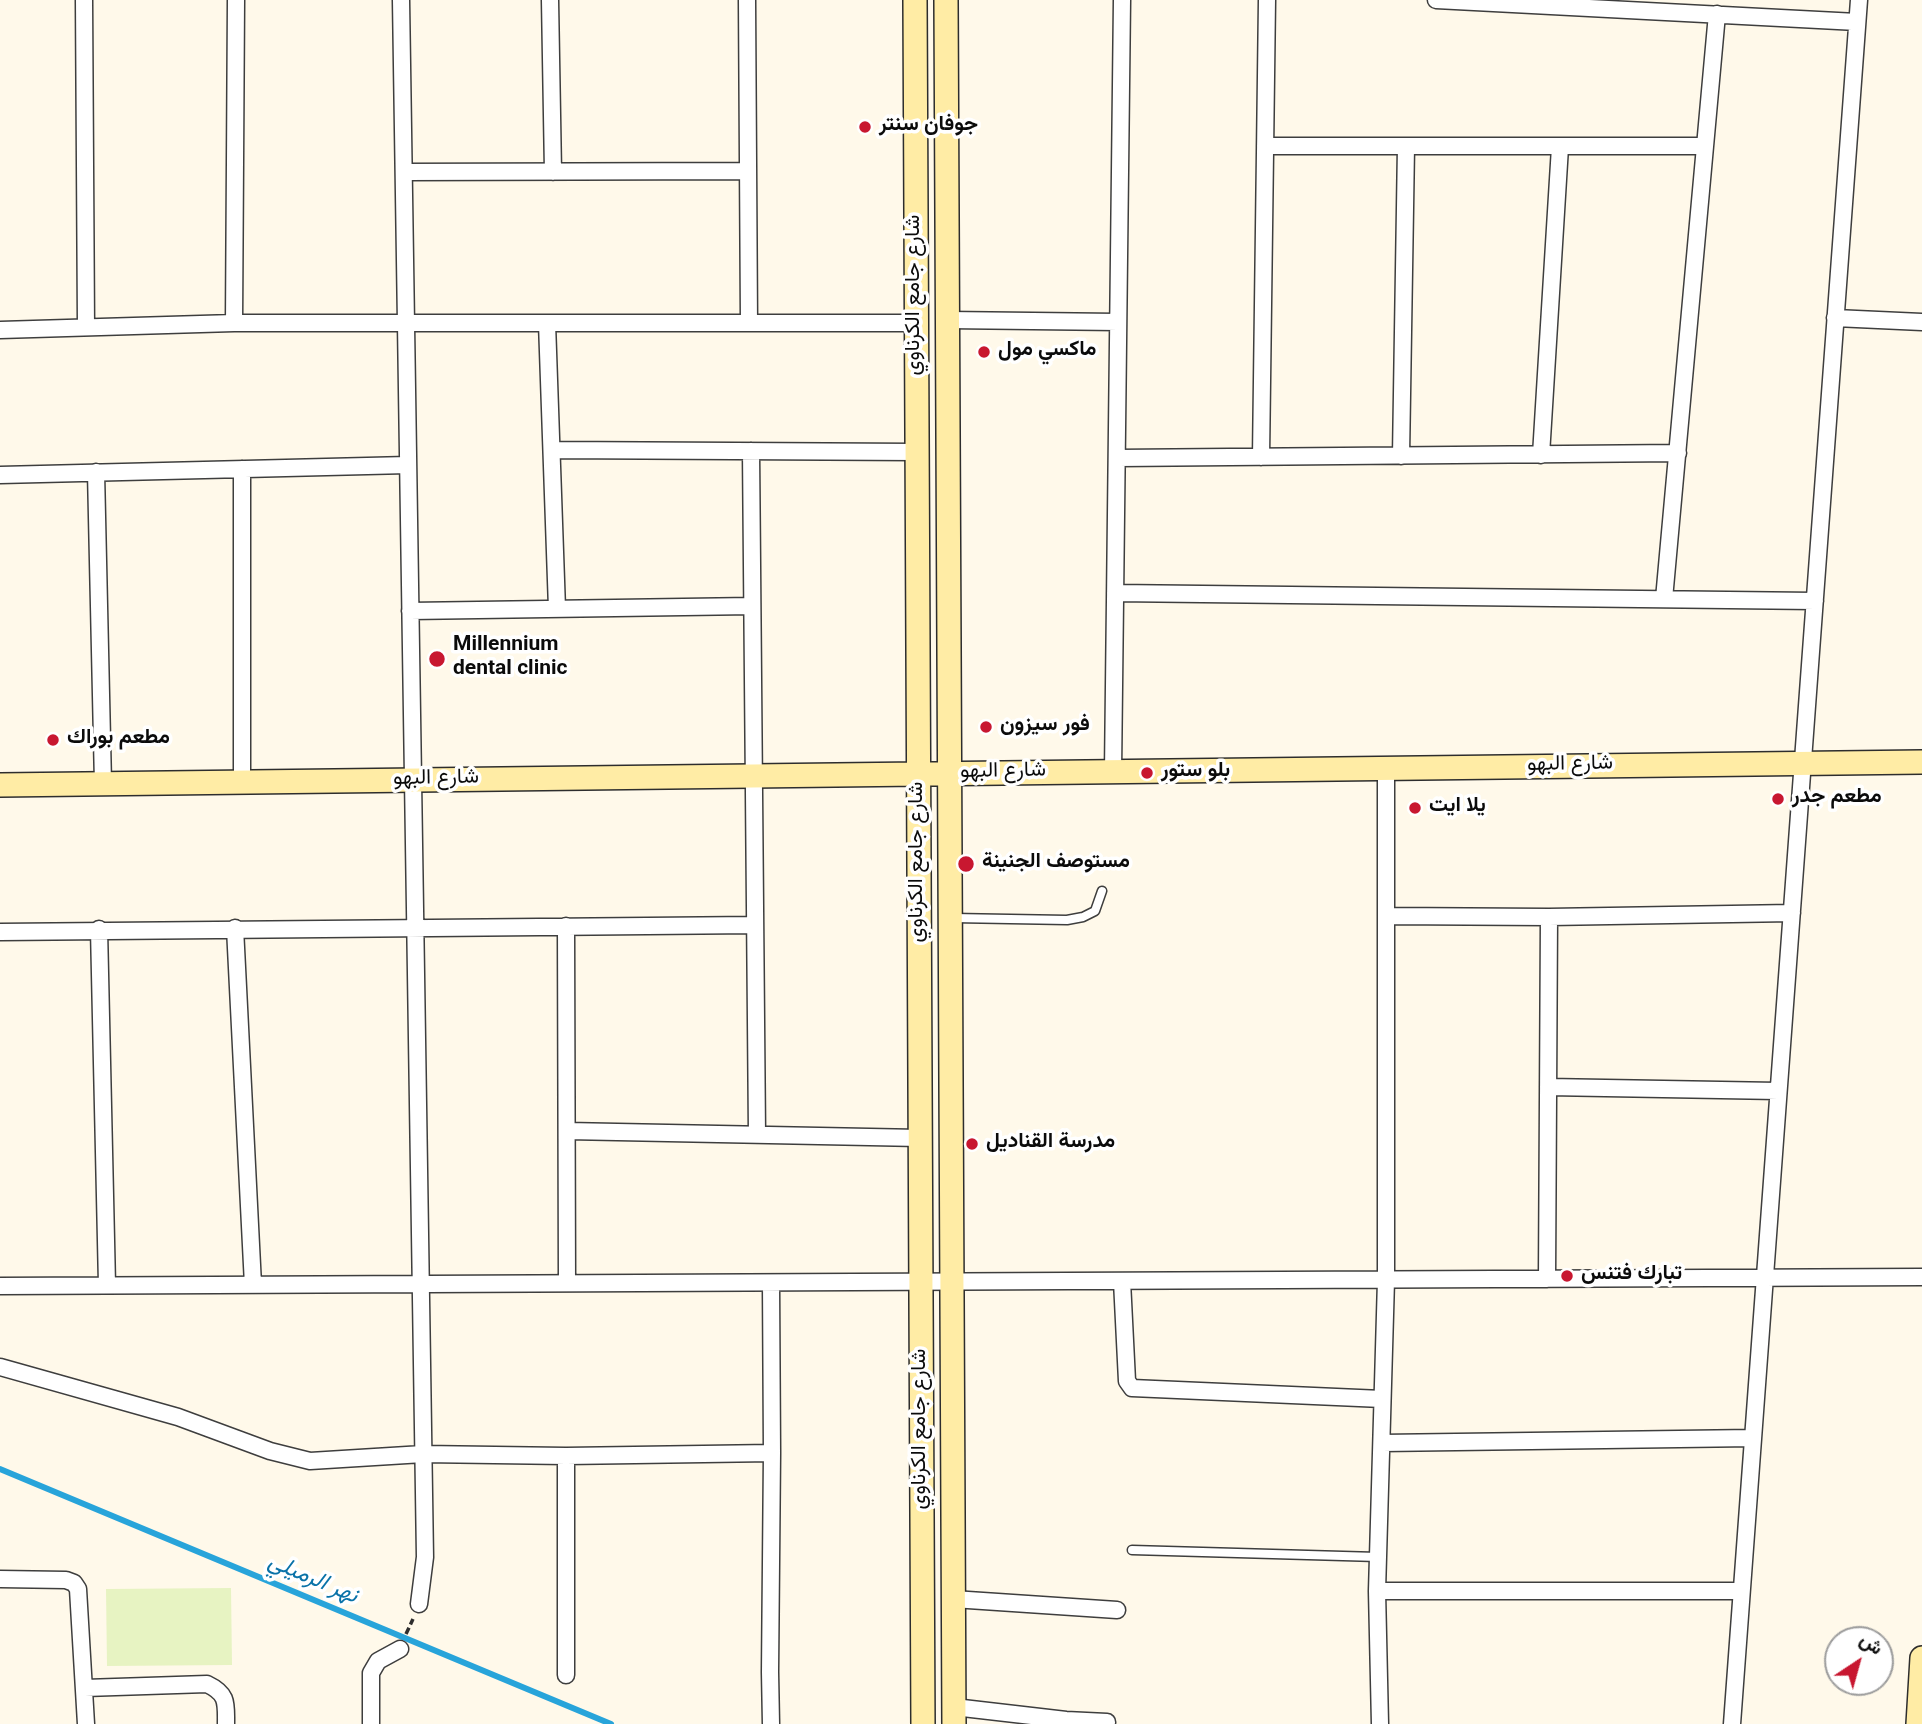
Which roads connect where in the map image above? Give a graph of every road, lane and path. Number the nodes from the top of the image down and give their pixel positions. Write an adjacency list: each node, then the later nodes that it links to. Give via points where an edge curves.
1 (84, 0): 30 (street)
2 (236, 0): 25 (street)
3 (401, 0): 19 (street)
4 (550, 0): 20 (street)
5 (747, 0): 18 (street)
6 (915, 0): 28 (main road, شارع جامع الكرناوي)
7 (946, 0): 22 (main road, شارع جامع الكرناوي)
8 (1122, 0): 29 (street)
9 (1267, 0): 14 (street)
10 (1436, 0): 12 (street)
11 (1859, 0): 13 (street)
12 (1717, 14): 13 (street); 16 (street)
13 (1857, 22): 21 (street)
14 (1265, 146): 15 (street); 38 (street)
15 (1406, 146): 17 (street); 37 (street)
16 (1705, 146): 17 (street); 35 (street)
17 (1560, 147): 36 (street)
18 (748, 171): 20 (street); 27 (street)
19 (405, 172): 20 (street); 23 (street)
20 (553, 172)
21 (1835, 317): 24 (street); 46 (street)
22 (947, 320): 29 (street); 55 (main road, شارع جامع الكرناوي)
23 (405, 322): 25 (street); 26 (street); 40 (street)
24 (1922, 322)
25 (234, 323): 30 (street)
26 (547, 323): 27 (street); 32 (street)
27 (749, 323): 28 (street)
28 (916, 323): 34 (main road, شارع جامع الكرناوي)
29 (1118, 323): 39 (street)
30 (86, 327): 31 (street)
31 (0, 330)
32 (552, 450): 33 (street); 48 (street)
33 (751, 451): 34 (street); 47 (street)
34 (917, 452): 54 (main road, شارع جامع الكرناوي)
35 (1678, 453): 36 (street); 45 (street)
36 (1541, 455): 37 (street)
37 (1401, 456): 38 (street)
38 (1261, 457): 39 (street)
39 (1118, 458): 44 (street)
40 (408, 465): 41 (street); 49 (street)
41 (242, 469): 42 (street); 58 (street)
42 (96, 472): 43 (street); 59 (street)
43 (0, 475)
44 (1115, 593): 45 (street); 53 (street)
45 (1664, 599): 46 (street)
46 (1815, 601): 50 (street)
47 (752, 606): 48 (street); 56 (street)
48 (557, 609): 49 (street)
49 (410, 611): 57 (street)
50 (1802, 762): 51 (main road, شارع البهو); 52 (main road, شارع البهو); 62 (street)
51 (1922, 762)
52 (1386, 768): 53 (main road, شارع البهو); 63 (street)
53 (1113, 772): 55 (main road, شارع البهو)
54 (919, 774): 55 (main road, شارع البهو); 56 (main road, شارع البهو); 76 (main road, شارع جامع الكرناوي)
55 (950, 774): 65 (main road, شارع جامع الكرناوي)
56 (754, 776): 57 (main road, شارع البهو); 66 (street)
57 (412, 780): 58 (main road, شارع البهو); 68 (street)
58 (242, 782): 59 (main road, شارع البهو)
59 (103, 784): 60 (main road, شارع البهو)
60 (0, 785)
61 (1102, 891): 65 (lane, via 1095,911 1067,920)
62 (1792, 913): 64 (street); 73 (street)
63 (1386, 916): 64 (street); 80 (street)
64 (1549, 917): 72 (street)
65 (950, 918): 83 (main road, شارع جامع الكرناوي)
66 (755, 925): 67 (street); 75 (street)
67 (566, 926): 68 (street); 74 (street)
68 (415, 927): 69 (street); 86 (street)
69 (235, 928): 70 (street); 87 (street)
70 (99, 929): 71 (street); 89 (street)
71 (0, 932)
72 (1548, 1087): 73 (street); 79 (street)
73 (1779, 1091): 77 (street)
74 (567, 1130): 75 (street); 84 (street)
75 (757, 1134): 76 (street)
76 (920, 1138): 82 (main road, شارع جامع الكرناوي)
77 (1765, 1278): 78 (street); 79 (street); 92 (street)
78 (1922, 1278)
79 (1547, 1279): 80 (street)
80 (1386, 1280): 81 (street); 91 (street)
81 (1122, 1281): 83 (street); 91 (street, via 1127,1381 1132,1388)
82 (921, 1282): 83 (street); 85 (street); 115 (main road, شارع جامع الكرناوي)
83 (952, 1282): 102 (main road, شارع جامع الكرناوي)
84 (567, 1283): 85 (street); 86 (street)
85 (771, 1283): 94 (street)
86 (421, 1284): 87 (street); 95 (street)
87 (253, 1285): 89 (street)
88 (0, 1286): 89 (street)
89 (107, 1286)
90 (0, 1367): 95 (street, via 178,1417 310,1461)
91 (1382, 1399): 93 (street)
92 (1753, 1437): 93 (street); 101 (street)
93 (1382, 1443): 98 (street)
94 (772, 1453): 96 (street); 114 (street)
95 (423, 1454): 96 (street); 103 (street, via 425,1557)
96 (566, 1456): 107 (street)
97 (1132, 1550): 98 (lane)
98 (1378, 1557): 100 (street)
99 (0, 1579): 108 (street, via 74,1583)
100 (1377, 1591): 101 (street); 116 (street)
101 (1741, 1591): 117 (street)
102 (953, 1599): 104 (street); 109 (main road, شارع جامع الكرناوي)
103 (419, 1604): 105 (path)
104 (1117, 1610)
105 (400, 1649): 113 (street, via 378,1661 371,1674)
106 (1922, 1658): 118 (main road)
107 (566, 1675)
108 (85, 1688): 111 (street); 112 (street, via 208,1684 226,1699)
109 (954, 1716): 110 (street)
110 (1107, 1722)
111 (86, 1724)
112 (226, 1724)
113 (371, 1724)
114 (771, 1724)
115 (923, 1724)
116 (1380, 1724)
117 (1732, 1724)
118 (1918, 1724)

